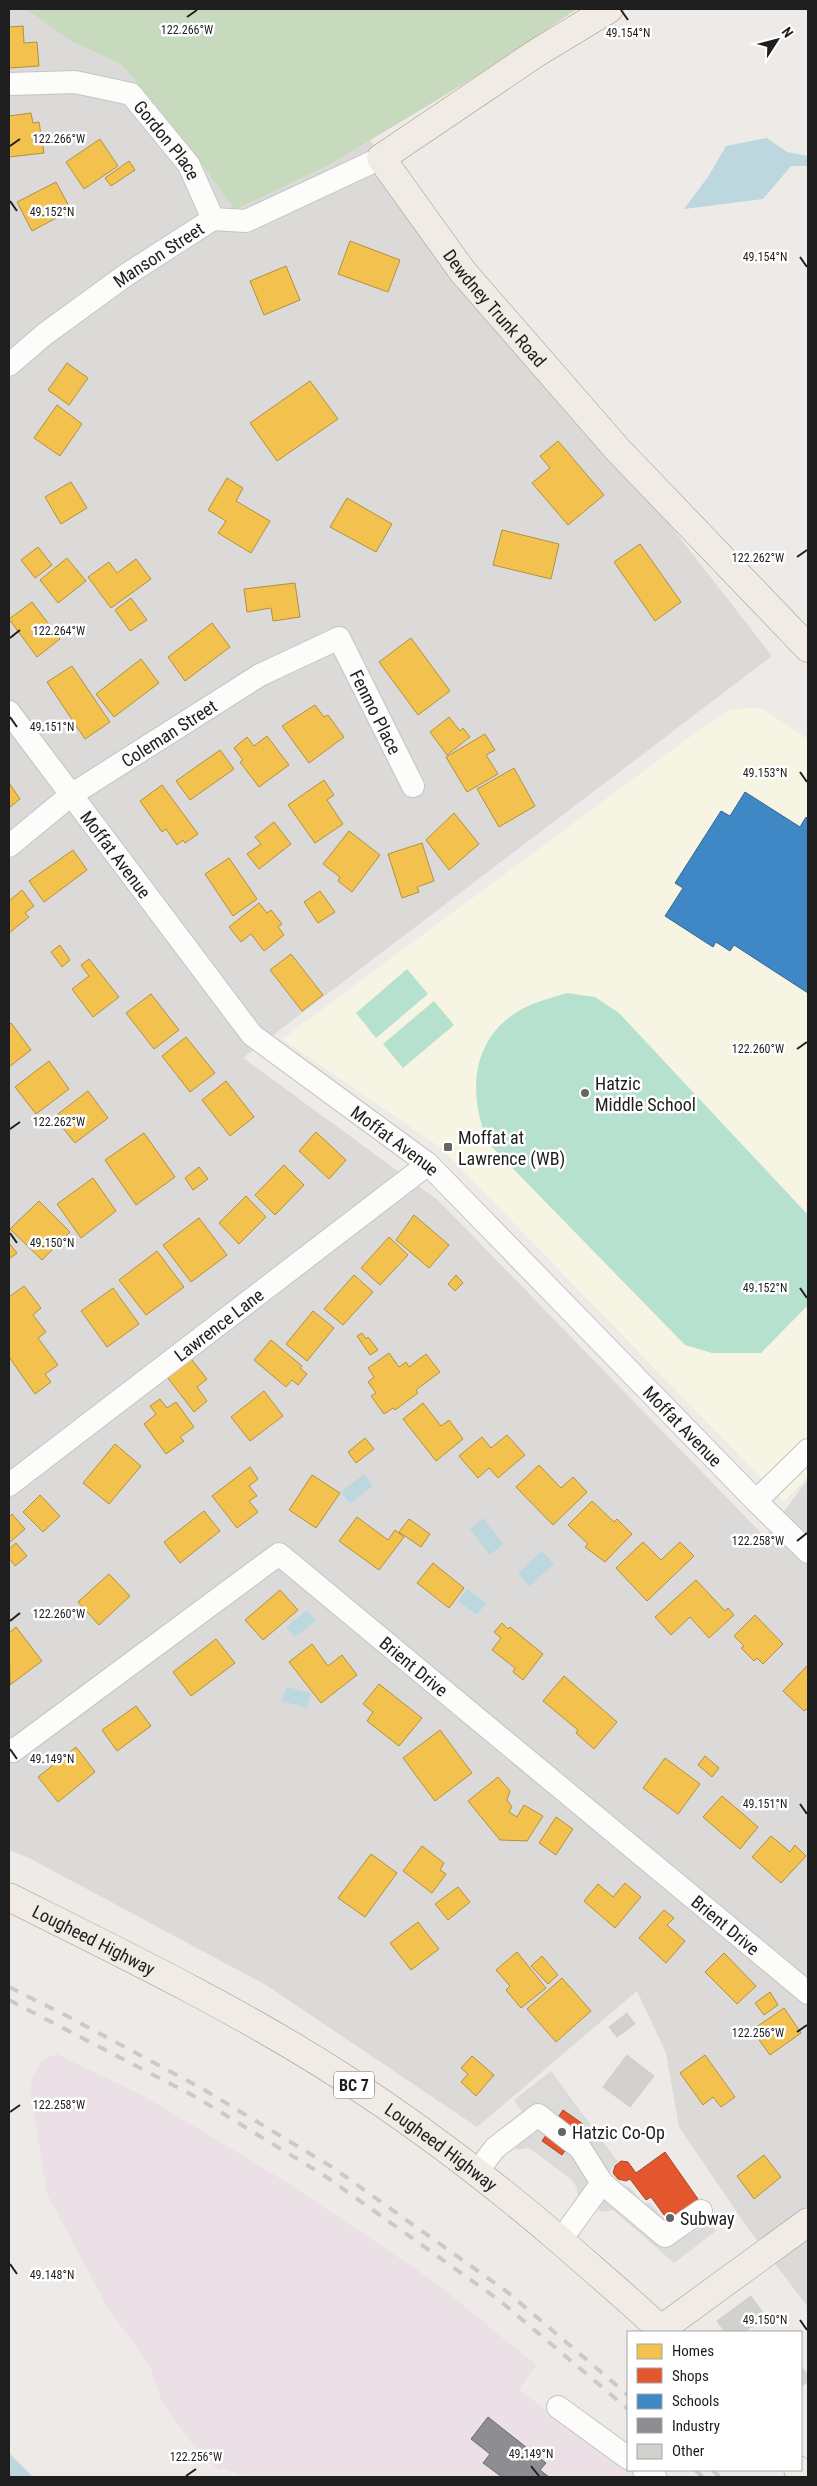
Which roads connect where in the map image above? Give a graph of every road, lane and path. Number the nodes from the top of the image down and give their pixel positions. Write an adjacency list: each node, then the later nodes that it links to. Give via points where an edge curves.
1 (609, 9): 3 (main road, via 538,52)
2 (9, 84): 4 (street, Gordon Place, via 75,82 131,94 189,165)
3 (381, 158): 4 (street, Manson Street, via 246,221); 7 (main road, Dewdney Trunk Road, via 463,272 618,450)
4 (213, 219): 5 (street, Manson Street, via 126,275 45,334)
5 (9, 365)
6 (339, 638): 9 (street, Fenmo Place); 10 (street, Coleman Street, via 260,675)
7 (808, 648)
8 (9, 712): 10 (street, Moffat Avenue)
9 (413, 786)
10 (71, 795): 11 (street, Coleman Street); 12 (street, Moffat Avenue, via 252,1035)
11 (9, 846)
12 (428, 1164): 14 (street, Lawrence Lane); 15 (street, Moffat Avenue)
13 (808, 1450): 15 (street)
14 (9, 1485)
15 (756, 1501): 16 (street, Moffat Avenue)
16 (808, 1552)
17 (9, 1749): 19 (street, Brient Drive, via 13,1751 279,1554)
18 (9, 1897): 20 (main road, Lougheed Highway / BC 7, via 257,2026 348,2080)
19 (808, 1993)
20 (477, 2172): 21 (street, via 496,2148 538,2115 580,2148); 24 (main road, Lougheed Highway / BC 7)
21 (602, 2183): 22 (street, via 665,2236); 24 (street)
22 (701, 2211)
23 (808, 2222): 25 (main road)
24 (560, 2241): 25 (main road, Lougheed Highway / BC 7)
25 (662, 2331)
26 (558, 2407): 27 (street)
27 (627, 2457)

